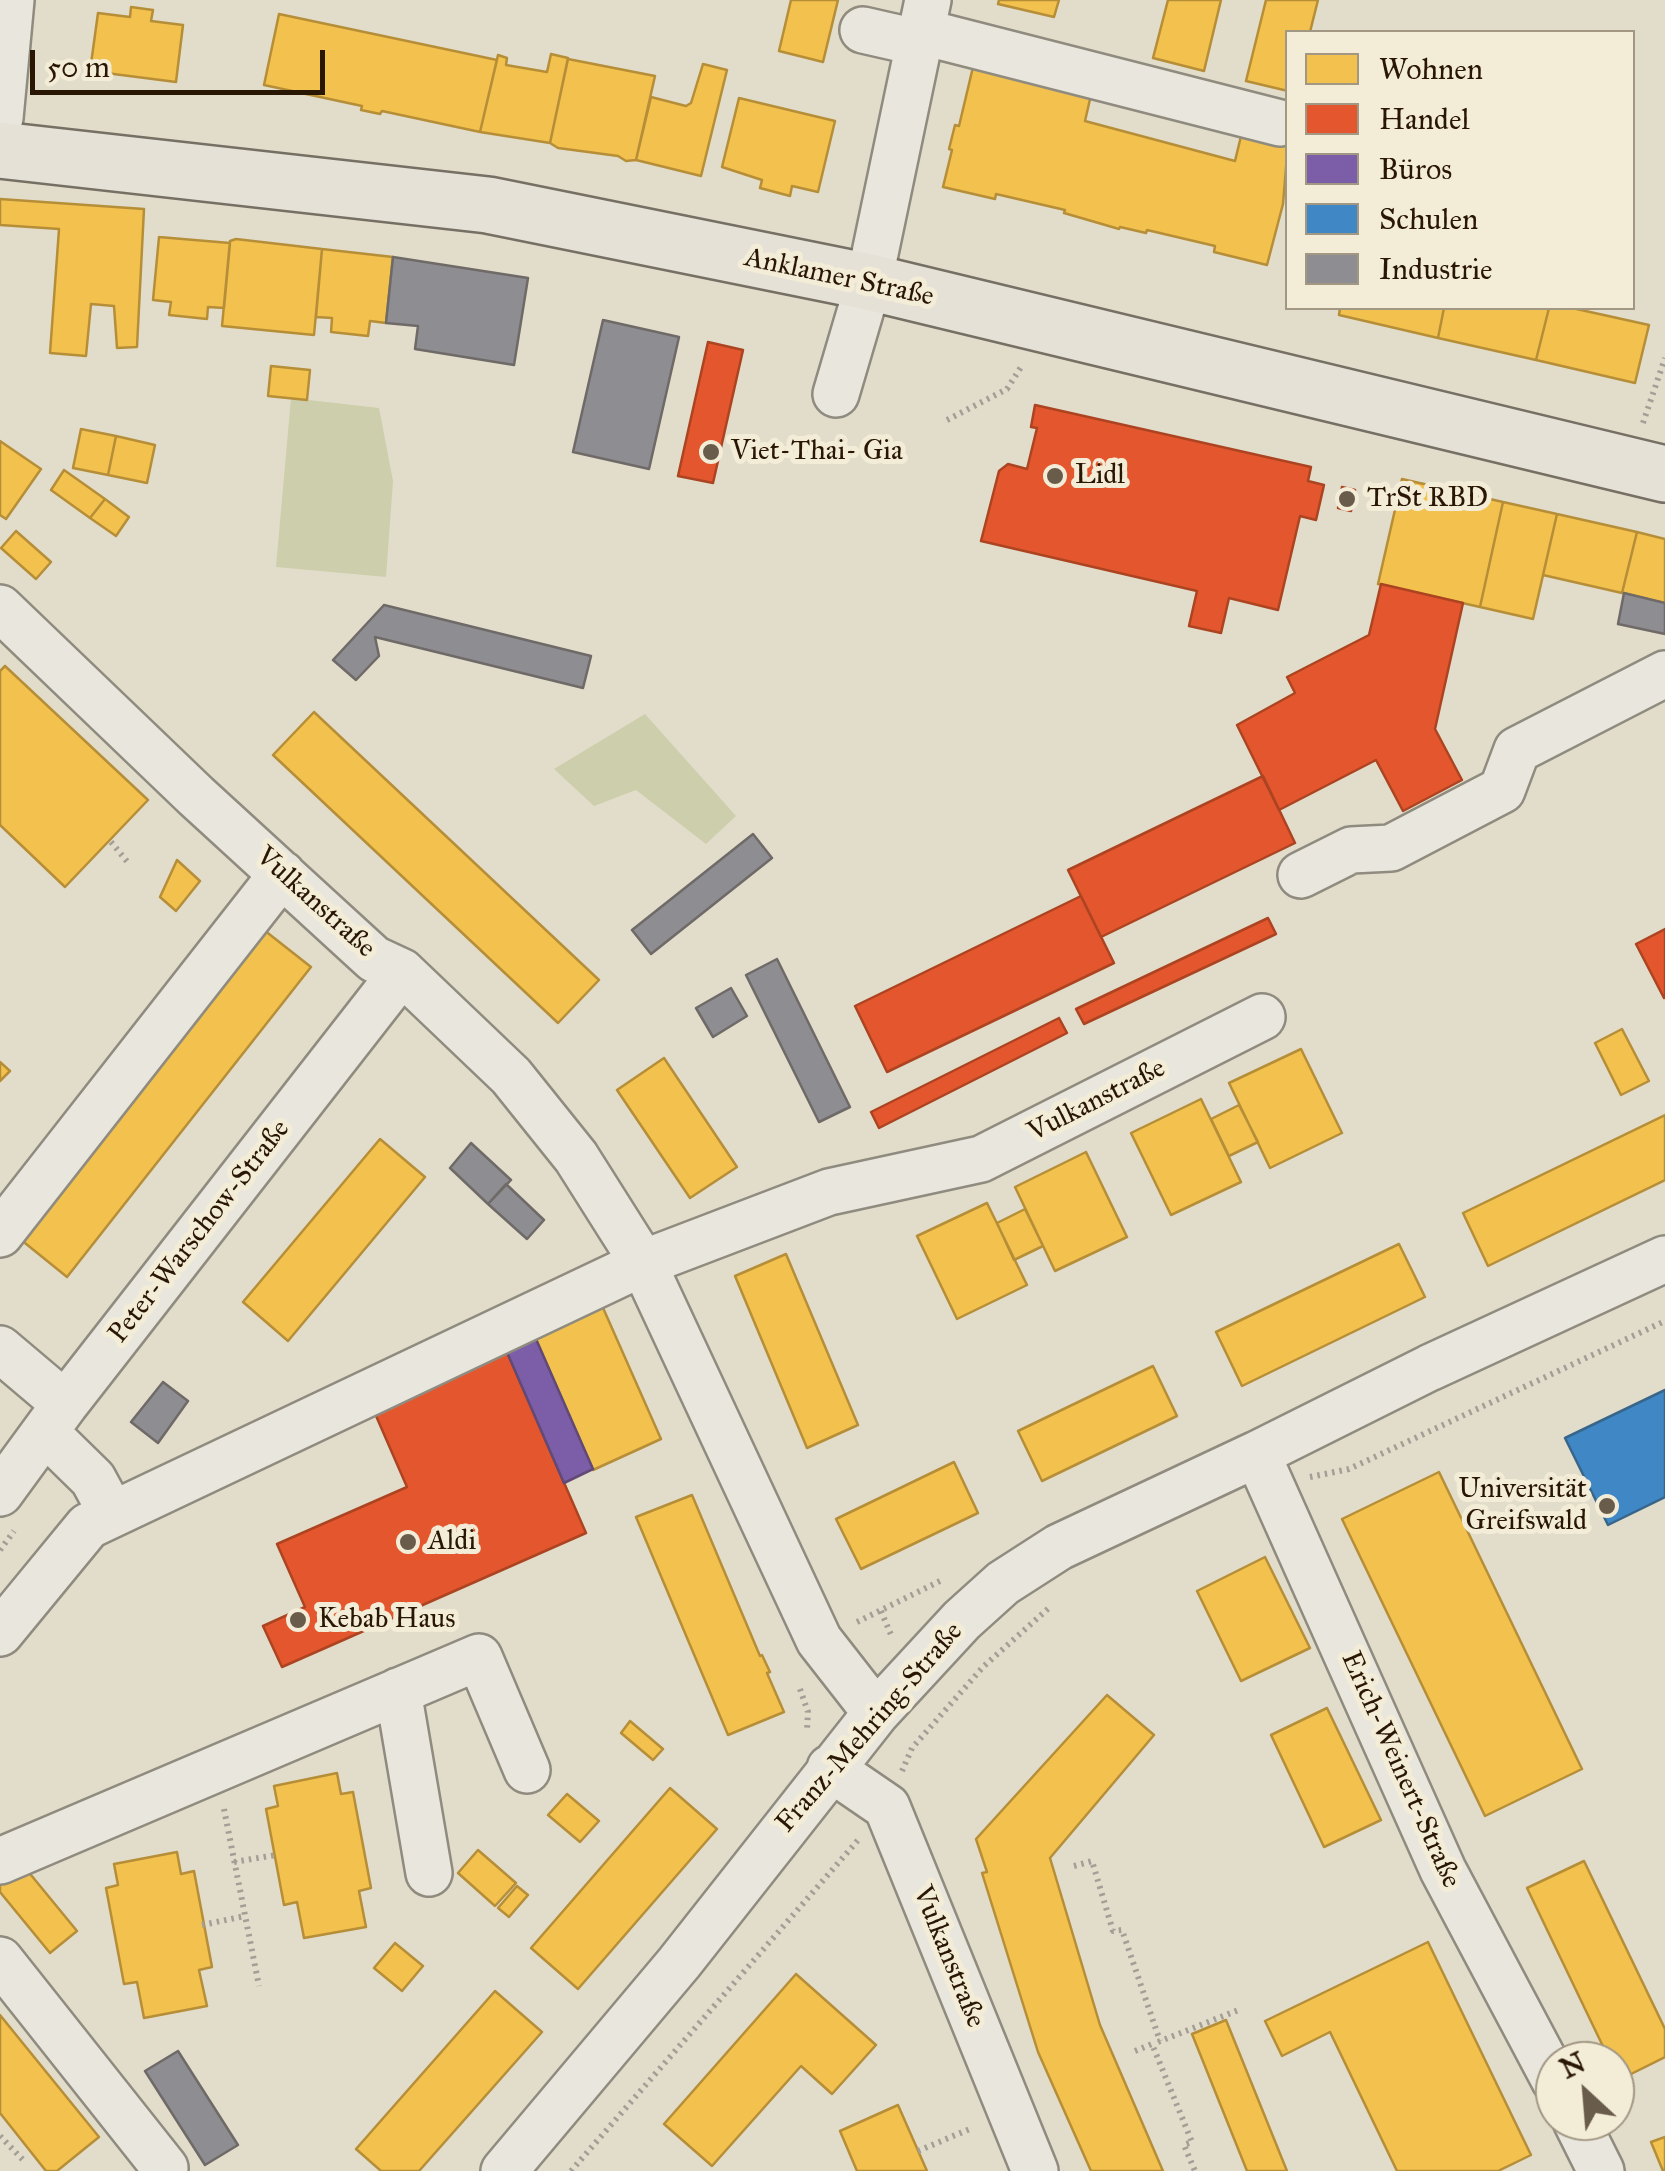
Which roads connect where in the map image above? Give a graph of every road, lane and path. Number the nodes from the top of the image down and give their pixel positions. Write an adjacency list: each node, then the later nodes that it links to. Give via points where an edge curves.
1 (11, 0): 4 (street)
2 (924, 25): 3 (street); 5 (street); 7 (street)
3 (863, 30)
4 (0, 118)
5 (1280, 123)
6 (0, 150): 7 (main road, Anklamer Straße, via 488,205)
7 (869, 282): 10 (street); 12 (main road, Anklamer Straße)
8 (1665, 358): 12 (path)
9 (1023, 364): 11 (path, via 1007,389)
10 (836, 394)
11 (947, 420)
12 (1647, 470)
13 (0, 608): 17 (street, Vulkanstraße)
14 (1665, 674): 18 (street, via 1517,750 1502,790 1391,848 1350,850)
15 (111, 842): 16 (path)
16 (130, 865)
17 (282, 874): 19 (street, Vulkanstraße, via 374,959); 21 (street)
18 (1301, 875)
19 (402, 972): 23 (street, Vulkanstraße, via 511,1076 576,1157); 26 (street, Peter-Warschow-Straße)
20 (1262, 1018): 23 (street, Vulkanstraße, via 981,1159 829,1192)
21 (0, 1234)
22 (1665, 1259): 27 (street, Franz-Mehring-Straße, via 1429,1368)
23 (643, 1263): 29 (street); 36 (street, Vulkanstraße, via 818,1640)
24 (1665, 1321): 27 (path, via 1349,1469)
25 (0, 1349): 26 (street)
26 (55, 1418): 28 (street, Peter-Warschow-Straße); 29 (street)
27 (1265, 1470): 36 (street, Franz-Mehring-Straße, via 1060,1547 1003,1582); 52 (street, Erich-Weinert-Straße, via 1443,1870)
28 (12, 1506): 30 (path)
29 (112, 1514): 33 (street, via 88,1526)
30 (0, 1550)
31 (1057, 1600): 40 (path, via 983,1667 912,1748)
32 (881, 1610): 34 (path)
33 (0, 1633)
34 (892, 1638)
35 (398, 1691): 38 (street); 39 (street, via 479,1657); 45 (street)
36 (876, 1714): 37 (street, Franz-Mehring-Straße)
37 (830, 1768): 40 (street); 60 (street, Franz-Mehring-Straße, via 679,1963)
38 (216, 1769): 42 (street); 43 (path)
39 (527, 1770)
40 (886, 1807): 54 (street, Vulkanstraße); 61 (path)
41 (276, 1855): 43 (path)
42 (0, 1861)
43 (234, 1862): 46 (path)
44 (1074, 1866): 51 (path, via 1092,1861 1114,1932 1122,1930)
45 (430, 1873)
46 (245, 1916): 47 (path); 49 (path)
47 (202, 1925)
48 (0, 1960): 59 (street)
49 (259, 1986)
50 (1240, 2008): 51 (path)
51 (1156, 2043): 53 (path); 63 (path, via 1192,2142 1184,2145)
52 (1535, 2043)
53 (1135, 2051)
54 (1010, 2112): 57 (path); 62 (street, Vulkanstraße)
55 (0, 2136): 58 (path)
56 (1586, 2141): 64 (street)
57 (918, 2151)
58 (26, 2163)
59 (162, 2171)
60 (504, 2171)
61 (571, 2171)
62 (1034, 2171)
63 (1195, 2171)
64 (1602, 2171)

